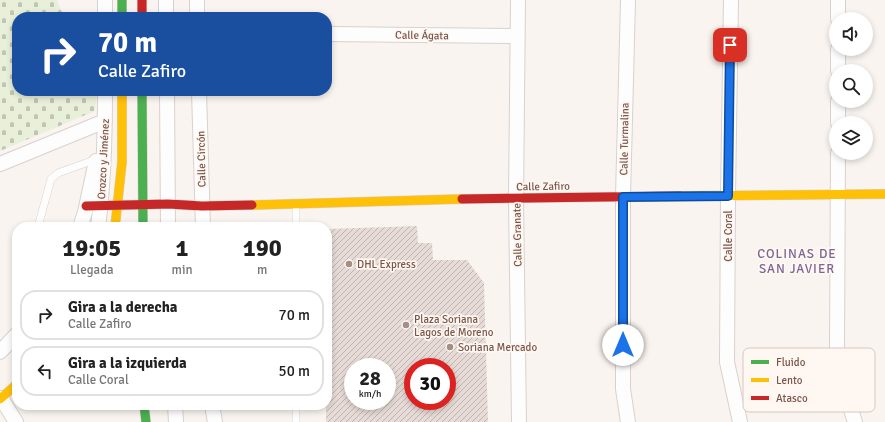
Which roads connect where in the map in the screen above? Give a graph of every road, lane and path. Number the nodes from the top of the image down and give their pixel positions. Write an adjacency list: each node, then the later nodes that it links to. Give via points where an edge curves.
1 (105, 0): 10 (street)
2 (122, 0): 11 (main road)
3 (142, 0): 12 (main road)
4 (166, 0): 13 (street)
5 (197, 0): 14 (street)
6 (518, 0): 17 (street, Calle Granate)
7 (628, 0): 30 (street, Calle Turmalina)
8 (731, 0): 29 (street, Calle Coral)
9 (838, 0): 15 (street)
10 (105, 12)
11 (122, 12)
12 (142, 12)
13 (166, 12)
14 (197, 12)
15 (838, 12)
16 (332, 34): 17 (street, Calle Ágata)
17 (517, 36): 31 (street, Calle Granate)
18 (105, 96): 23 (street, Orozco y Jiménez)
19 (122, 96): 37 (main road, Orozco y Jiménez, via 122,162)
20 (142, 96): 34 (main road)
21 (167, 96): 32 (street)
22 (199, 96): 38 (street, Calle Circón)
23 (105, 122): 24 (street, Orozco y Jiménez); 26 (street)
24 (100, 158): 35 (street); 36 (street, Orozco y Jiménez); 39 (lane, via 58,173 51,179)
25 (838, 160): 28 (street)
26 (0, 164)
27 (885, 194): 28 (main road, Calle Zafiro)
28 (838, 195): 29 (main road, Calle Zafiro); 48 (street)
29 (728, 196): 30 (main road, Calle Zafiro); 64 (street, Calle Coral, via 727,362)
30 (623, 197): 31 (main road, Calle Zafiro); 63 (street, Calle Turmalina, via 623,389)
31 (516, 198): 33 (main road, Calle Zafiro); 62 (street, Calle Granate)
32 (168, 204): 34 (main road, Calle Zafiro); 38 (main road, Calle Zafiro); 44 (street)
33 (296, 204): 38 (main road, Calle Zafiro); 46 (lane)
34 (142, 205): 37 (main road, Calle Zafiro); 43 (main road)
35 (86, 206): 36 (main road, Calle Zafiro); 40 (street)
36 (101, 206): 37 (main road, Calle Zafiro); 41 (street, Orozco y Jiménez)
37 (117, 206): 42 (main road, Orozco y Jiménez)
38 (202, 206): 45 (street, Calle Circón)
39 (39, 222)
40 (81, 222)
41 (99, 222)
42 (115, 222)
43 (143, 222)
44 (168, 222)
45 (203, 222)
46 (296, 222)
47 (12, 339): 49 (street)
48 (837, 348)
49 (0, 352)
50 (12, 389): 51 (main road)
51 (1, 399): 57 (street)
52 (145, 410): 58 (main road)
53 (175, 410): 59 (street)
54 (213, 410): 60 (street)
55 (296, 410): 61 (lane)
56 (852, 412): 65 (street)
57 (16, 422)
58 (146, 422)
59 (176, 422)
60 (214, 422)
61 (296, 422)
62 (519, 422)
63 (628, 422)
64 (740, 422)
65 (855, 422)

